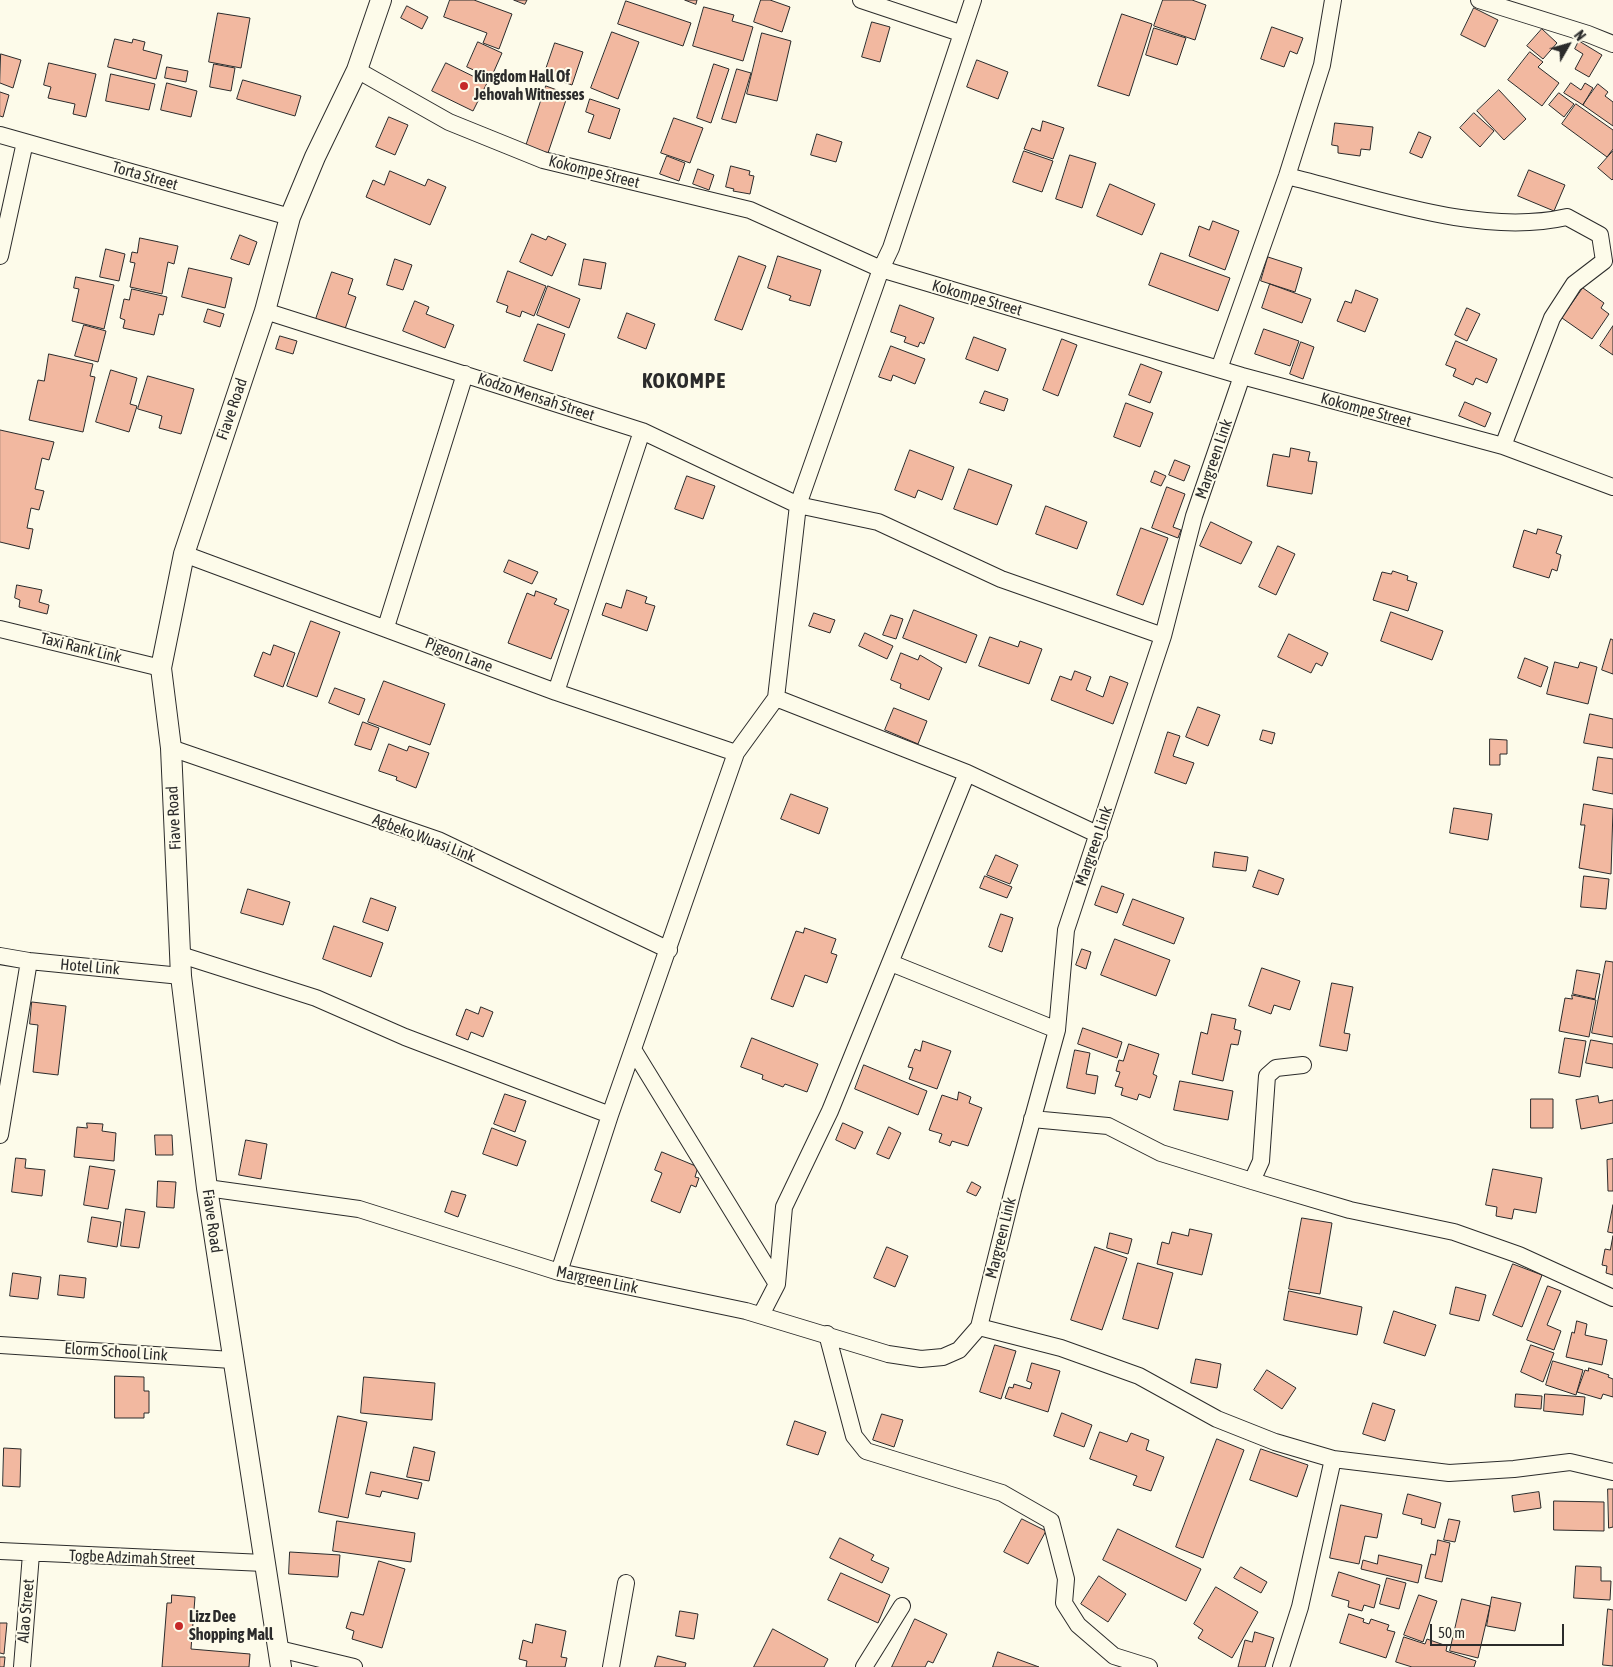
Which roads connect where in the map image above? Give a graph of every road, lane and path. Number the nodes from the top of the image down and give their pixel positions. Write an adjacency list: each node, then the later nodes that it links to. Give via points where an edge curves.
1 (381, 0): 8 (street, Fiave Road)
2 (861, 0): 6 (street)
3 (973, 0): 6 (street)
4 (1333, 0): 11 (street, via 1322,65)
5 (1480, 0): 7 (street)
6 (960, 33): 14 (street, via 891,248)
7 (1613, 44)
8 (357, 70): 12 (street, Fiave Road); 14 (street, Kokompe Street, via 449,122 543,160 750,210)
9 (0, 135): 10 (street, Torta Street)
10 (24, 142): 12 (street, Torta Street); 13 (street)
11 (1287, 176): 16 (street); 20 (street, via 1446,216 1480,221 1545,222 1567,217 1600,235 1604,261 1574,284 1552,318)
12 (290, 218): 15 (street, Fiave Road)
13 (0, 256)
14 (881, 269): 16 (street, Kokompe Street); 22 (street)
15 (265, 311): 17 (street, Kodzo Mensah Street); 23 (street, Fiave Road)
16 (1219, 369): 18 (street, Kokompe Street)
17 (465, 374): 19 (street, Kodzo Mensah Street); 24 (street)
18 (1242, 376): 20 (street, Kokompe Street); 26 (street, Margreen Link, via 1194,516)
19 (642, 431): 22 (street, Kodzo Mensah Street); 28 (street)
20 (1503, 446): 21 (street, Kokompe Street)
21 (1613, 487)
22 (798, 505): 26 (street, Kodzo Mensah Street, via 878,522 1001,579); 29 (street)
23 (184, 554): 24 (street, Pigeon Lane); 27 (street, Fiave Road)
24 (386, 628): 28 (street, Pigeon Lane)
25 (0, 629): 27 (street, Taxi Rank Link)
26 (1163, 636): 33 (street, Margreen Link)
27 (161, 668): 30 (street, Fiave Road)
28 (556, 692): 31 (street, Pigeon Lane)
29 (776, 698): 31 (street); 32 (street)
30 (170, 748): 34 (street, Agbeko Wuasi Link, via 438,840); 35 (street, Fiave Road)
31 (736, 753): 34 (street)
32 (967, 773): 33 (street); 38 (street)
33 (1099, 834): 40 (street, Margreen Link, via 1066,930)
34 (669, 950): 41 (street)
35 (181, 955): 39 (street, Fiave Road); 43 (street, via 316,998 405,1037)
36 (0, 956): 37 (street, Hotel Link)
37 (29, 961): 39 (street, Hotel Link); 45 (street)
38 (891, 964): 40 (street); 49 (street, via 830,1111 784,1207)
39 (181, 976): 47 (street, Fiave Road)
40 (1056, 1030): 44 (street, Margreen Link)
41 (634, 1051): 43 (street); 49 (street)
42 (1303, 1065): 46 (street, via 1276,1068 1267,1076 1261,1162)
43 (610, 1115): 48 (street)
44 (1032, 1120): 46 (street, via 1108,1126 1161,1153); 52 (street, Margreen Link)
45 (0, 1135)
46 (1252, 1181): 50 (street, via 1350,1210 1454,1232 1519,1255)
47 (207, 1188): 48 (street, Margreen Link, via 358,1209); 55 (street, Fiave Road)
48 (558, 1272): 51 (street, Margreen Link)
49 (777, 1284): 51 (street)
50 (1613, 1298)
51 (761, 1315): 53 (street, Margreen Link)
52 (979, 1326): 53 (street, Margreen Link, via 958,1350 943,1357 921,1359 888,1354); 56 (street, via 1061,1348 1130,1373 1217,1419 1275,1442)
53 (827, 1334): 64 (street, via 854,1436 866,1451 1002,1493 1052,1521 1066,1578 1064,1603 1078,1625)
54 (0, 1345): 55 (street, Elorm School Link)
55 (232, 1360): 60 (street, Fiave Road)
56 (1333, 1459): 57 (street, via 1449,1472 1570,1462); 70 (street, via 1300,1607)
57 (1613, 1472)
58 (0, 1551): 59 (street, Togbe Adzimah Street)
59 (31, 1554): 60 (street, Togbe Adzimah Street); 65 (street, Alao Street)
60 (264, 1564): 63 (street, Fiave Road)
61 (626, 1583): 67 (street)
62 (902, 1606): 68 (street)
63 (280, 1658): 66 (street)
64 (1111, 1661): 69 (street)
65 (22, 1667)
66 (354, 1667)
67 (611, 1667)
68 (864, 1667)
69 (1148, 1667)
70 (1281, 1667)

